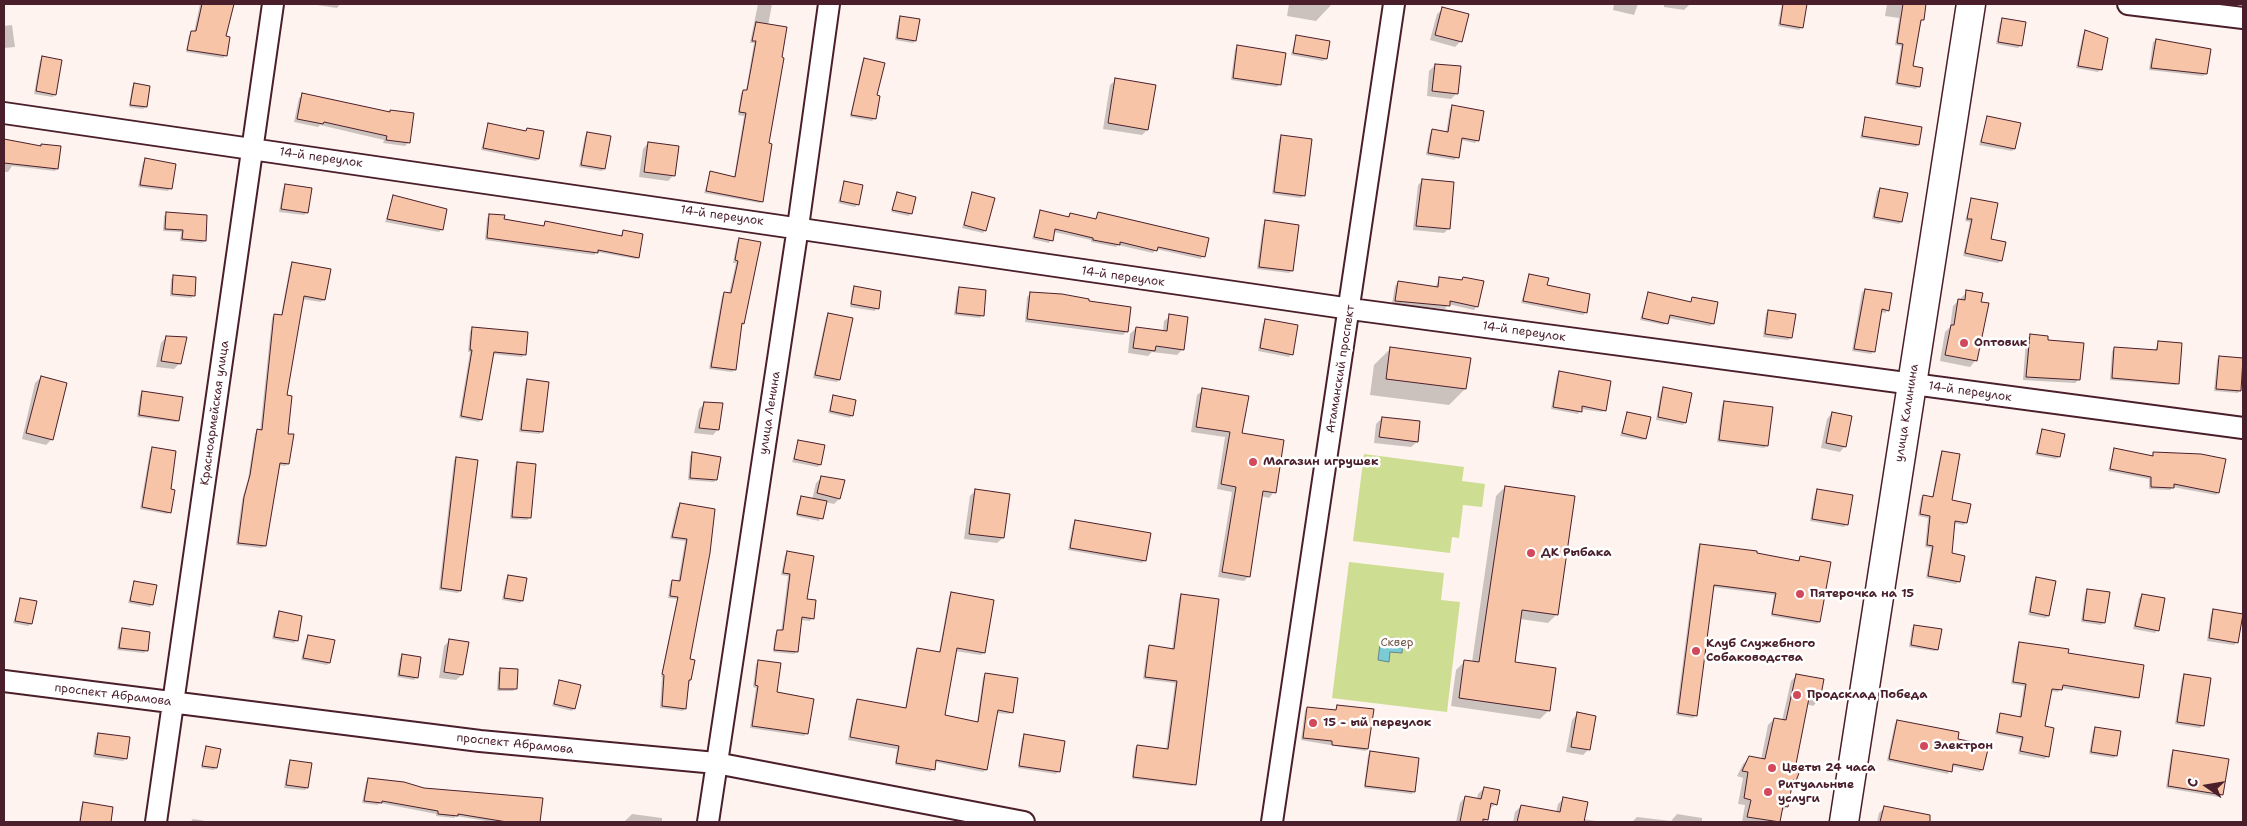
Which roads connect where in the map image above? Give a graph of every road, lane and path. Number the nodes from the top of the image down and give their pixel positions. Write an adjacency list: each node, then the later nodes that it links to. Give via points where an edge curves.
1 (273, 4): 8 (street, Красноармейская улица)
2 (829, 4): 9 (street, улица Ленина)
3 (1394, 4): 10 (street, Атаманский проспект)
4 (1971, 4): 11 (main road, улица Калинина)
5 (2128, 4): 6 (street)
6 (2243, 18)
7 (4, 113): 8 (street, 14-й переулок)
8 (253, 148): 9 (street, 14-й переулок); 14 (street, Красноармейская улица)
9 (798, 227): 10 (street, 14-й переулок); 15 (street, улица Ленина)
10 (1351, 309): 11 (street, 14-й переулок); 19 (street, Атаманский проспект)
11 (1911, 384): 12 (street, 14-й переулок); 20 (main road, улица Калинина)
12 (2243, 428)
13 (4, 681): 14 (street, проспект Абрамова)
14 (173, 703): 15 (street, проспект Абрамова, via 480,741); 16 (street, Красноармейская улица)
15 (716, 763): 17 (street, улица Ленина); 18 (street, проспект Абрамова)
16 (156, 822)
17 (708, 822)
18 (1024, 822)
19 (1272, 822)
20 (1844, 822)

